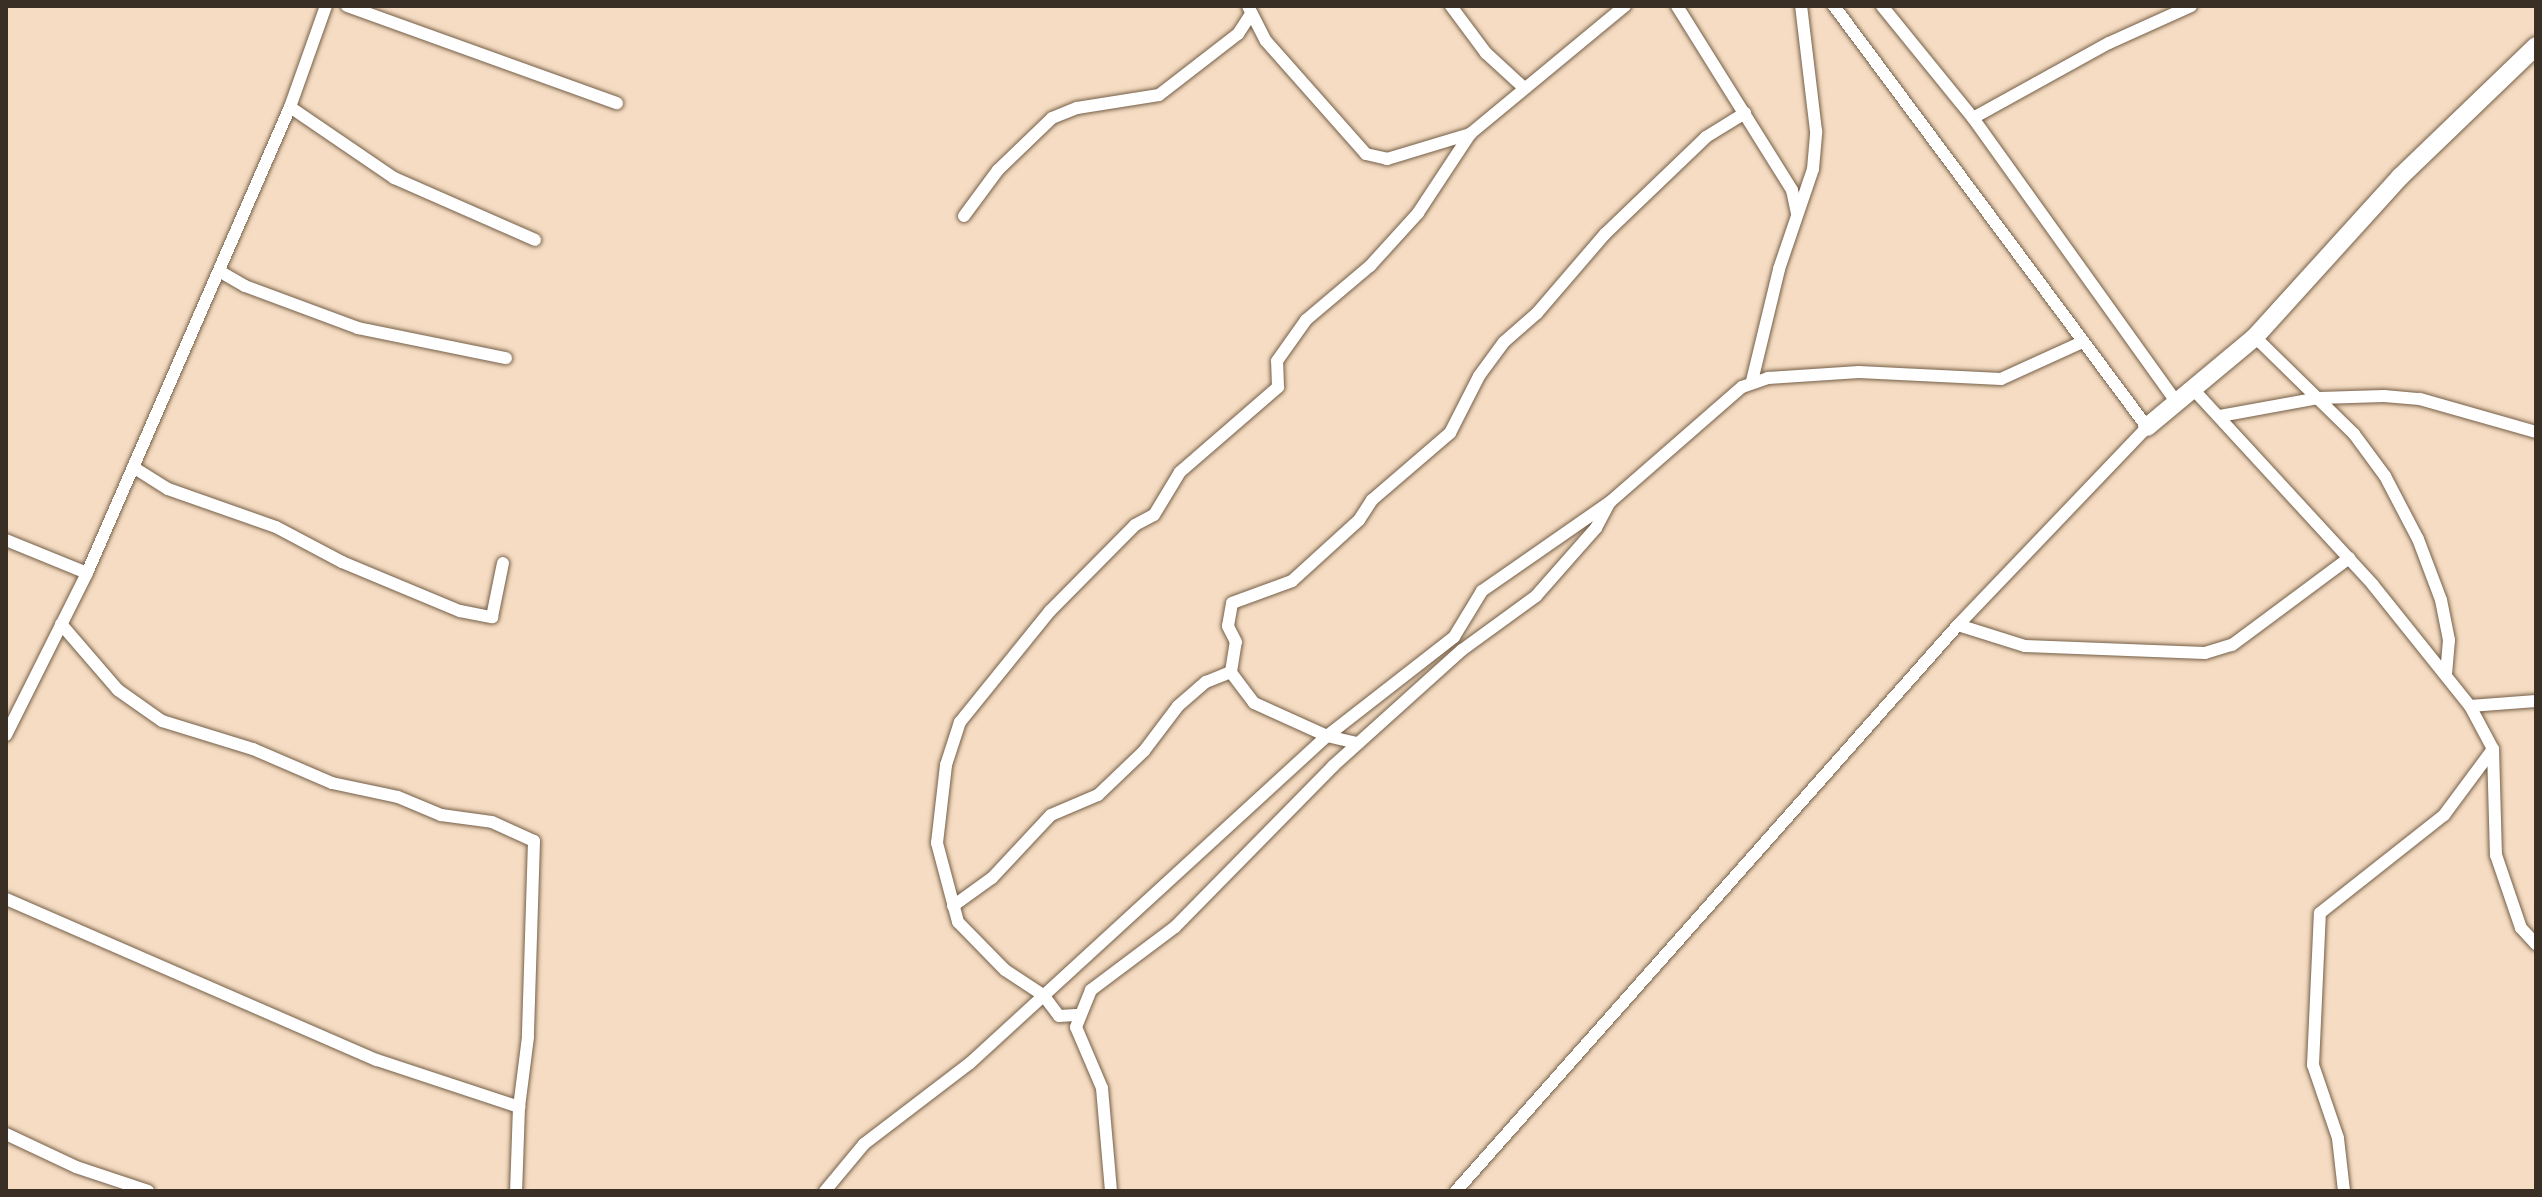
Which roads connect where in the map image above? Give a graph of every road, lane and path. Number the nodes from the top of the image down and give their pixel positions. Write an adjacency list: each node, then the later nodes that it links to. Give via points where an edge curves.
1 (326, 6): 14 (street)
2 (347, 6): 13 (street)
3 (1451, 6): 12 (street, via 1486,53)
4 (1625, 6): 12 (street)
5 (1677, 6): 15 (street)
6 (1801, 6): 19 (street, via 1816,131 1813,169)
7 (1834, 6): 23 (street)
8 (1882, 6): 16 (street)
9 (2191, 6): 16 (street, via 2109,43)
10 (1249, 10): 17 (street, via 1266,41 1366,154 1387,159); 18 (street, via 1238,34 1159,95 1077,108 1052,118 998,170)
11 (2536, 46): 22 (street, via 2400,177)
12 (1524, 88): 17 (street)
13 (617, 103)
14 (290, 107): 20 (street, via 394,178); 21 (street)
15 (1745, 113): 19 (street, via 1792,190); 40 (street, via 1706,137 1605,234 1537,313 1504,342 1479,376 1450,433 1372,500 1359,520 1292,581 1232,603 1228,626 1236,642)
16 (1973, 118): 28 (street)
17 (1470, 134): 49 (street, via 1418,213 1370,266 1306,320 1277,361 1278,387 1180,472 1154,515 1135,525 1050,611 960,722 946,765 937,843)
18 (964, 216)
19 (1796, 219): 25 (street)
20 (535, 240)
21 (219, 271): 24 (street, via 245,286 358,328); 32 (street)
22 (2255, 337): 26 (street); 27 (street)
23 (2080, 343): 25 (street, via 2001,379 1876,371); 30 (street)
24 (506, 358)
25 (1752, 381): 33 (street)
26 (2193, 389): 28 (street); 29 (street)
27 (2319, 398): 29 (street); 31 (street, via 2420,399); 41 (street, via 2385,476 2418,539 2441,600 2449,640)
28 (2177, 403): 30 (street)
29 (2220, 416): 35 (street)
30 (2147, 427): 39 (street)
31 (2536, 432)
32 (133, 467): 36 (street, via 168,489 276,527 342,562 460,611 492,617); 37 (street)
33 (1610, 502): 45 (street, via 1482,591 1454,637); 46 (street, via 1596,528 1536,596 1462,650)
34 (6, 540): 37 (street)
35 (2349, 558): 39 (street, via 2232,645 2205,653 2025,646); 41 (street)
36 (503, 563)
37 (87, 573): 38 (street)
38 (61, 624): 44 (street); 53 (street, via 118,690 162,721 253,749 332,783 398,797 441,815 492,822 534,841 528,1037)
39 (1958, 625): 59 (street)
40 (1231, 672): 45 (street, via 1254,703); 49 (street, via 1206,682 1178,706 1144,751 1098,795 1051,815 992,878)
41 (2446, 672): 43 (street)
42 (2536, 701): 43 (street)
43 (2470, 706): 47 (street)
44 (6, 735)
45 (1327, 736): 46 (street); 51 (street)
46 (1357, 743): 52 (street, via 1175,927 1105,974)
47 (2493, 749): 50 (street, via 2496,855 2521,928); 60 (street, via 2444,815 2320,913 2313,1065 2338,1138)
48 (6, 899): 53 (street, via 377,1060)
49 (953, 906): 51 (street, via 958,922 1005,970)
50 (2536, 944)
51 (1043, 995): 52 (street, via 1059,1016); 57 (street, via 970,1063 864,1144)
52 (1076, 1015): 58 (street, via 1079,1038 1102,1088)
53 (519, 1107): 56 (street)
54 (6, 1134): 55 (street, via 76,1167)
55 (148, 1191)
56 (516, 1191)
57 (825, 1191)
58 (1111, 1191)
59 (1456, 1191)
60 (2344, 1191)

